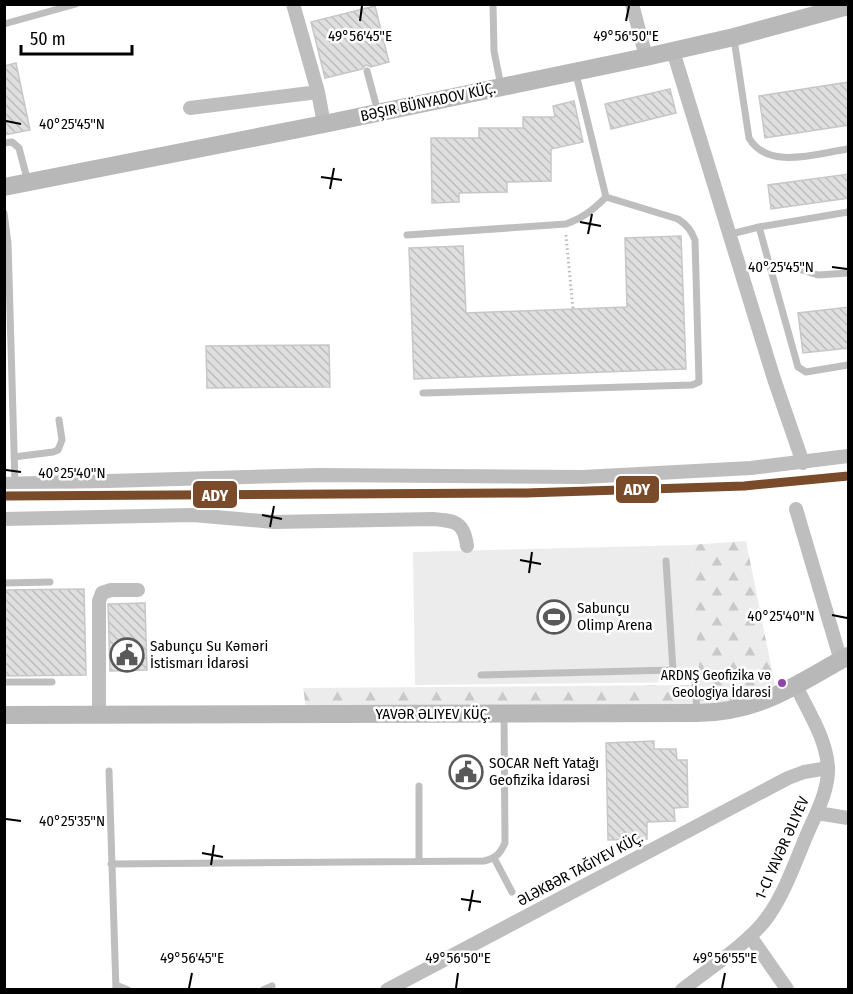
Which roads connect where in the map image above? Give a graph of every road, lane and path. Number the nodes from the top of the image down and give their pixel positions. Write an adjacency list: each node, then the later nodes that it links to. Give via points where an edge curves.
1 (76, 4): 6 (lane)
2 (293, 4): 13 (street)
3 (494, 4): 12 (lane, via 494,51)
4 (632, 4): 9 (street)
5 (849, 6): 7 (street, BƏŞIR BÜNYADOV KÜÇ.)
6 (4, 24)
7 (734, 37): 8 (street, BƏŞIR BÜNYADOV KÜÇ.); 18 (lane, via 748,138 753,146 777,157 792,158)
8 (673, 51): 9 (street, BƏŞIR BÜNYADOV KÜÇ.); 27 (street)
9 (646, 57): 11 (street, BƏŞIR BÜNYADOV KÜÇ.)
10 (367, 71): 15 (lane)
11 (576, 71): 12 (street, BƏŞIR BÜNYADOV KÜÇ.); 21 (lane)
12 (501, 86): 15 (street, BƏŞIR BÜNYADOV KÜÇ.)
13 (318, 92): 14 (street); 16 (street)
14 (190, 108)
15 (378, 112): 16 (street, BƏŞIR BÜNYADOV KÜÇ.)
16 (324, 124): 19 (street, BƏŞIR BÜNYADOV KÜÇ.)
17 (4, 143): 19 (lane, via 12,142 19,148)
18 (849, 149)
19 (28, 182): 20 (street, BƏŞIR BÜNYADOV KÜÇ.)
20 (4, 187)
21 (606, 197): 25 (lane, via 591,212); 33 (lane, via 678,219 691,230 699,382)
22 (849, 212): 26 (lane)
23 (4, 213): 24 (lane)
24 (5, 223): 36 (lane)
25 (566, 224): 28 (lane); 31 (path)
26 (759, 227): 27 (lane); 29 (lane)
27 (731, 234): 37 (street)
28 (407, 235)
29 (770, 267): 30 (lane, via 789,266 818,275); 32 (lane, via 798,367 806,372)
30 (849, 273)
31 (573, 309)
32 (848, 365)
33 (423, 393)
34 (59, 420): 36 (lane, via 62,440 58,450)
35 (849, 456): 37 (street)
36 (14, 457): 38 (lane)
37 (803, 463): 38 (street, via 583,477 319,475)
38 (10, 484)
39 (796, 508): 46 (street)
40 (4, 519): 41 (street, via 193,515 274,522 434,519 460,525)
41 (467, 546)
42 (666, 561): 47 (lane)
43 (50, 582): 44 (lane)
44 (4, 583)
45 (138, 590): 55 (street, via 111,590 102,593 99,601)
46 (845, 658): 51 (street, YAVƏR ƏLIYEV KÜÇ.)
47 (673, 670): 48 (lane); 52 (lane, via 693,677)
48 (481, 675)
49 (4, 682): 50 (lane)
50 (51, 682)
51 (796, 686): 52 (street, YAVƏR ƏLIYEV KÜÇ., via 733,711); 56 (street, 1-CI YAVƏR ƏLIYEV, via 820,737)
52 (697, 713): 53 (street, YAVƏR ƏLIYEV KÜÇ.)
53 (504, 714): 55 (street, YAVƏR ƏLIYEV KÜÇ.); 61 (lane, via 505,843)
54 (4, 715): 55 (street, YAVƏR ƏLIYEV KÜÇ.)
55 (99, 715)
56 (828, 768): 59 (street, 1-CI YAVƏR ƏLIYEV); 71 (street, via 788,778)
57 (109, 771): 63 (lane)
58 (419, 786): 62 (lane)
59 (817, 813): 60 (street); 65 (street, 1-CI YAVƏR ƏLIYEV, via 781,895)
60 (849, 818)
61 (494, 858): 62 (lane); 64 (lane)
62 (419, 861): 63 (lane)
63 (111, 864): 67 (lane)
64 (512, 892)
65 (750, 936): 68 (street); 72 (street, 1-CI YAVƏR ƏLIYEV)
66 (272, 986): 70 (lane)
67 (116, 987): 69 (lane)
68 (787, 989)
69 (128, 990)
70 (263, 990)
71 (387, 990)
72 (681, 990)

